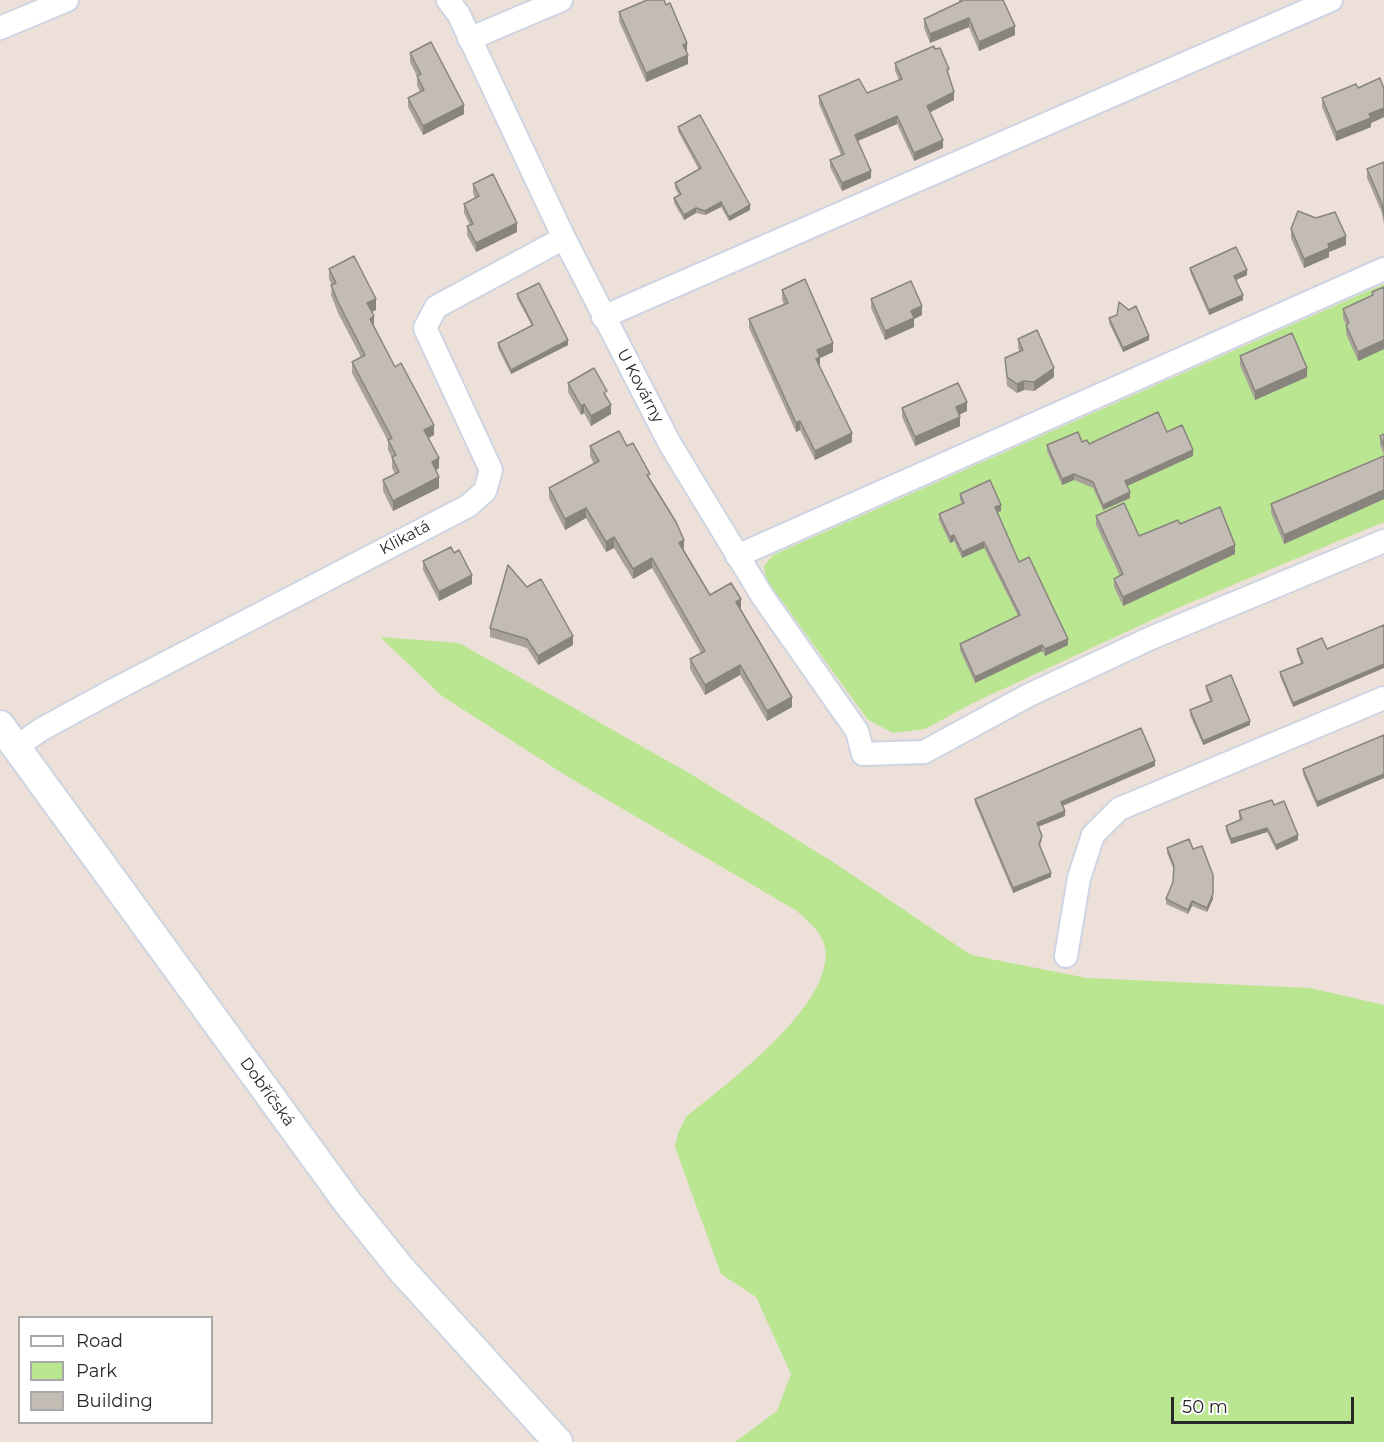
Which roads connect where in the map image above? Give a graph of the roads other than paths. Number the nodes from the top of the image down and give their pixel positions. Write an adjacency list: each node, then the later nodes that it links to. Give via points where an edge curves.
1 (67, 0): 5 (street)
2 (448, 0): 6 (street, U Kovárny)
3 (561, 0): 6 (street)
4 (1331, 0): 9 (street)
5 (0, 28)
6 (469, 39): 7 (street, U Kovárny)
7 (564, 238): 9 (street, U Kovárny); 13 (street, Klikatá, via 436,307 425,328 491,470 485,491 468,506 42,729)
8 (1384, 269): 11 (street)
9 (603, 316): 11 (street, U Kovárny, via 670,444)
10 (1384, 541): 11 (street, U Kovárny, via 1150,638 1029,695 924,753 863,754 857,730)
11 (737, 556)
12 (1384, 698): 14 (street, via 1119,809 1093,835 1079,878)
13 (8, 736): 15 (street, Dobříčská, via 348,1203)
14 (1066, 956)
15 (558, 1442)

